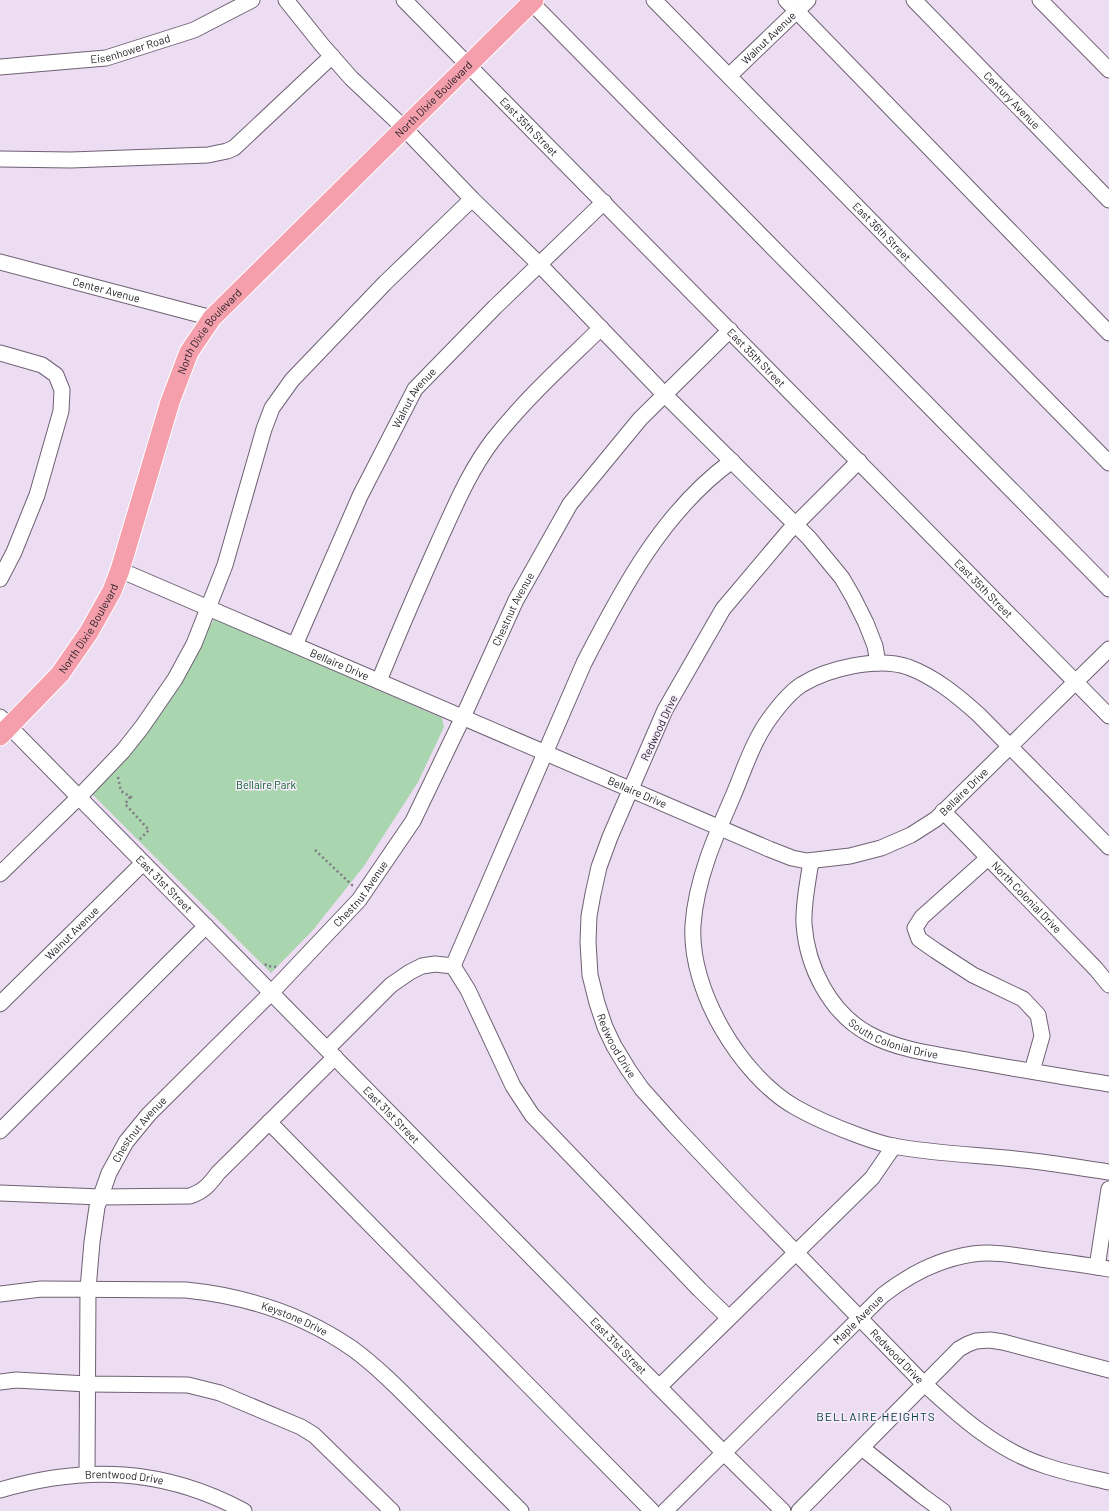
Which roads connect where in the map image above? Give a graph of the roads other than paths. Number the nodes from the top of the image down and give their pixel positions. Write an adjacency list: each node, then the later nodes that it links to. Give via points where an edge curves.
1 (252, 0): 12 (street, Eisenhower Road, via 194,30 106,58)
2 (286, 0): 10 (street)
3 (404, 0): 11 (street, East 35th Street)
4 (808, 0): 9 (street, Walnut Avenue)
5 (914, 0): 18 (street, Century Avenue)
6 (1040, 0): 13 (street)
7 (531, 1): 11 (main road, North Dixie Boulevard); 34 (street)
8 (663, 3): 14 (street, East 36th Street)
9 (791, 5): 14 (street, Walnut Avenue); 25 (street)
10 (332, 56): 15 (street, via 351,78); 16 (street, via 234,148 227,151 208,155 71,160)
11 (467, 64): 15 (main road, North Dixie Boulevard); 19 (street, East 35th Street)
12 (0, 67)
13 (1109, 70)
14 (729, 76): 30 (street, East 36th Street)
15 (404, 128): 17 (street); 22 (main road, North Dixie Boulevard)
16 (0, 159)
17 (472, 199): 21 (street); 35 (street, via 318,352 292,380 272,408 226,565)
18 (1109, 200)
19 (604, 202): 21 (street, Walnut Avenue); 24 (street, East 35th Street)
20 (0, 262): 22 (street, Center Avenue)
21 (539, 264): 23 (street); 36 (street, Walnut Avenue, via 415,389 360,496)
22 (212, 318): 32 (main road, North Dixie Boulevard, via 189,352 170,402)
23 (601, 328): 27 (street); 39 (street, via 535,392 493,440 476,465)
24 (730, 330): 27 (street, Chestnut Avenue); 29 (street, East 35th Street)
25 (1109, 333)
26 (0, 352): 33 (street, via 42,365 56,375 62,390 61,411 37,495)
27 (665, 395): 28 (street); 42 (street, Chestnut Avenue, via 640,419 570,504 516,600)
28 (732, 461): 31 (street); 45 (street, via 714,474 676,512 630,578 608,614 584,662)
29 (859, 461): 31 (street, Redwood Drive); 40 (street, East 35th Street)
30 (1109, 464)
31 (795, 524): 38 (street, via 842,578 866,622); 46 (street, Redwood Drive, via 724,609 665,710)
32 (120, 570): 35 (street, Bellaire Drive); 43 (main road, North Dixie Boulevard, via 112,591 89,632 60,674)
33 (0, 579)
34 (1109, 588)
35 (208, 608): 36 (street, Bellaire Drive); 47 (street, via 194,644 160,702 123,751)
36 (295, 645): 39 (street, Bellaire Drive)
37 (1109, 649): 40 (street, Bellaire Drive)
38 (878, 663): 44 (street, via 907,667 934,680 960,698); 49 (street, via 814,678 785,699 769,719 756,742)
39 (379, 681): 42 (street, Bellaire Drive)
40 (1076, 682): 41 (street, East 35th Street); 44 (street, Bellaire Drive)
41 (1109, 716)
42 (463, 717): 45 (street, Bellaire Drive); 58 (street, Chestnut Avenue, via 413,821 359,900)
43 (3, 727): 47 (street, East 31st Street)
44 (1010, 746): 48 (street, Bellaire Drive); 50 (street)
45 (545, 752): 46 (street, Bellaire Drive); 56 (street)
46 (631, 789): 49 (street, Bellaire Drive); 70 (street, Redwood Drive, via 599,867 589,916 590,975 605,1027 614,1046 642,1089)
47 (79, 797): 53 (street, East 31st Street); 54 (street)
48 (943, 811): 51 (street, North Colonial Drive); 52 (street, Bellaire Drive, via 936,819 911,835 881,848 850,856)
49 (719, 827): 52 (street, Bellaire Drive, via 792,858); 65 (street, via 702,878 695,905 693,927 696,964 713,1012 732,1046 749,1068 777,1095 829,1125)
50 (1109, 847)
51 (988, 858): 57 (street, North Colonial Drive); 61 (street, via 922,917 915,928 919,939 930,947 973,975 1023,999 1038,1015 1042,1036)
52 (811, 861): 61 (street, South Colonial Drive, via 805,898 806,940 822,985 841,1012 869,1034 899,1046)
53 (143, 863): 55 (street, East 31st Street); 59 (street, Walnut Avenue)
54 (0, 874)
55 (206, 926): 58 (street, East 31st Street); 64 (street)
56 (452, 966): 60 (street, via 422,966 390,986); 75 (street, via 468,990 513,1086 532,1115)
57 (1109, 985)
58 (271, 993): 60 (street, East 31st Street); 69 (street, Chestnut Avenue, via 149,1114 126,1142 109,1173)
59 (0, 1004)
60 (331, 1053): 63 (street); 80 (street, East 31st Street)
61 (1032, 1072): 62 (street, South Colonial Drive)
62 (1109, 1084)
63 (269, 1122): 69 (street, via 199,1193 190,1196); 89 (street)
64 (0, 1131)
65 (894, 1146): 66 (street); 70 (street, via 872,1178)
66 (1109, 1172)
67 (1109, 1189): 71 (street)
68 (0, 1193): 69 (street)
69 (101, 1197): 72 (street, Chestnut Avenue, via 92,1242)
70 (796, 1252): 74 (street, Redwood Drive); 75 (street)
71 (1103, 1268): 74 (street, Maple Avenue, via 1010,1255 974,1254 935,1264 905,1278)
72 (88, 1289): 73 (street, Keystone Drive, via 41,1289); 78 (street, Chestnut Avenue); 88 (street, Keystone Drive, via 186,1290 225,1295 264,1305 322,1330 381,1372)
73 (0, 1294)
74 (860, 1317): 79 (street, Redwood Drive); 82 (street, Maple Avenue)
75 (729, 1318): 80 (street)
76 (1109, 1370): 79 (street, via 1003,1342 984,1340 964,1346)
77 (0, 1382): 78 (street, via 16,1380)
78 (87, 1384): 83 (street, Chestnut Avenue); 87 (street, via 188,1385 242,1402 314,1435)
79 (926, 1384): 81 (street); 84 (street, Redwood Drive, via 963,1418 1014,1453 1046,1466)
80 (659, 1387): 82 (street, East 31st Street)
81 (862, 1448): 92 (street); 93 (street)
82 (724, 1453): 90 (street, Maple Avenue); 91 (street, East 31st Street)
83 (87, 1474): 85 (street, Brentwood Drive, via 42,1479); 86 (street, Brentwood Drive, via 130,1475 172,1482 208,1494)
84 (1109, 1482)
85 (0, 1490)
86 (244, 1511)
87 (392, 1511)
88 (521, 1511)
89 (652, 1511)
90 (664, 1511)
91 (783, 1511)
92 (799, 1511)
93 (943, 1511)

